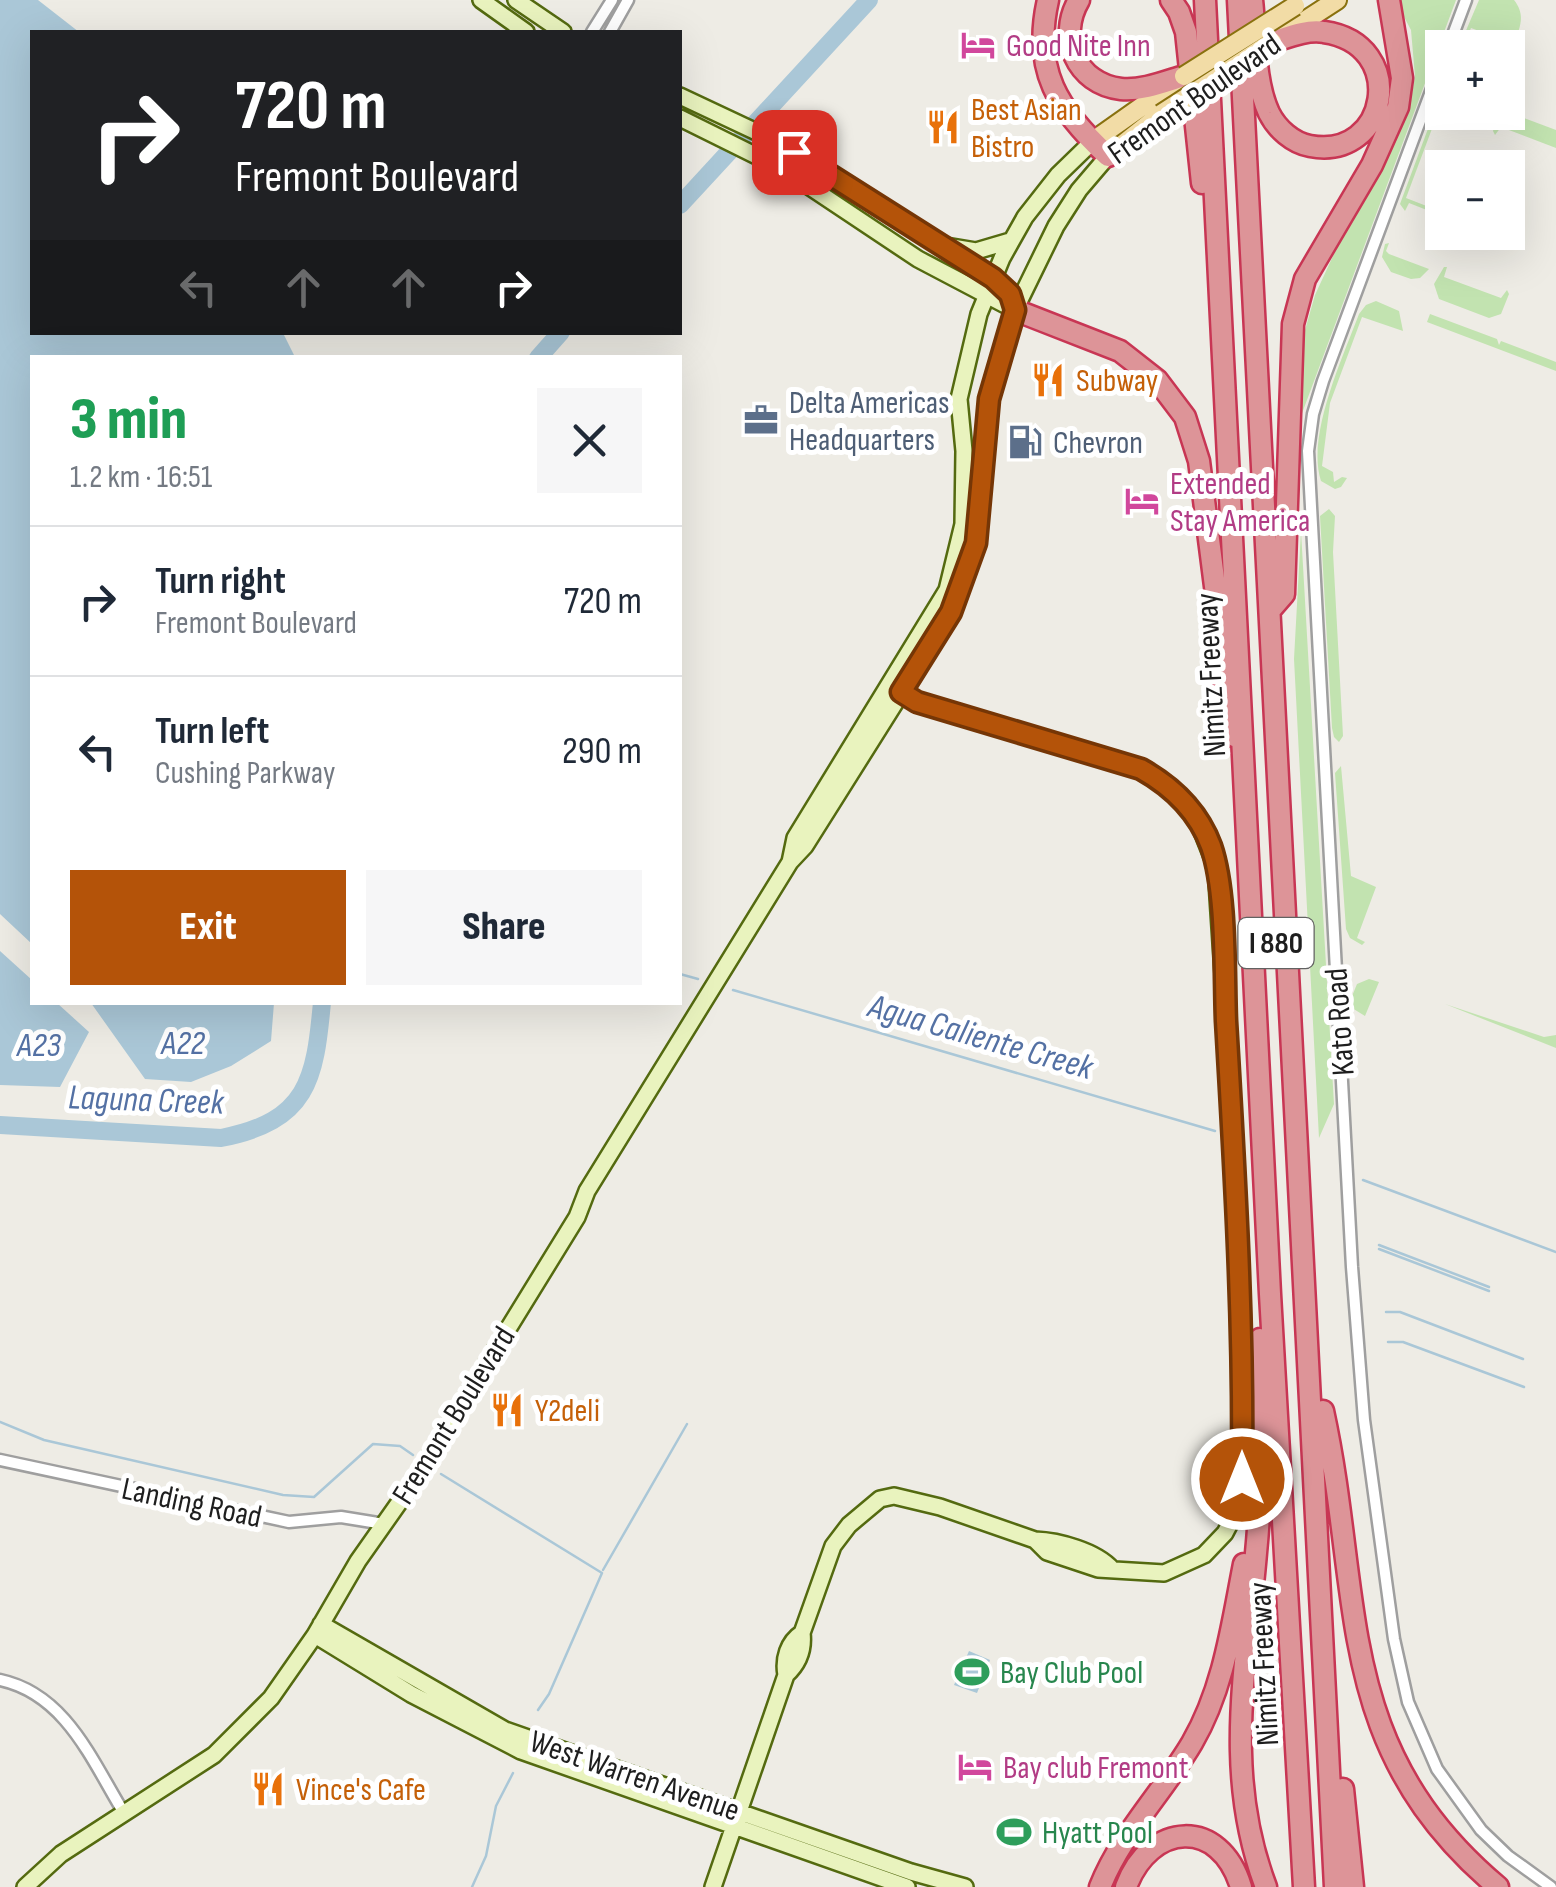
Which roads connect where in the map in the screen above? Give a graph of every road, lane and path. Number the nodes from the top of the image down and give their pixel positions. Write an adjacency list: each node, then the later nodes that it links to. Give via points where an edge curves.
1 (481, 0): 17 (main road)
2 (516, 0): 18 (main road)
3 (612, 0): 19 (street)
4 (628, 0): 20 (street)
5 (1048, 0): 29 (highway, via 1042,29 1051,84)
6 (1079, 0): 26 (highway, via 1068,38 1079,66 1102,84)
7 (1171, 0): 35 (highway, via 1186,32)
8 (1204, 0): 35 (highway, Nimitz Freeway / I 880)
9 (1227, 0): 64 (highway, I 880)
10 (1238, 0): 40 (highway, Nimitz Freeway / I 880)
11 (1252, 0): 16 (highway, via 1262,95 1271,118 1302,144 1340,145 1357,137 1378,106 1376,66 1362,48)
12 (1338, 0): 16 (main road, Fremont Boulevard)
13 (1374, 0): 21 (highway)
14 (1389, 0): 21 (highway)
15 (1466, 0): 22 (street)
16 (1300, 16): 23 (highway); 24 (main road, Fremont Boulevard, bridge)
17 (523, 30)
18 (559, 30)
19 (593, 30)
20 (611, 30)
21 (1393, 30): 40 (highway, via 1402,78 1391,127 1305,279 1293,324 1284,594)
22 (1455, 30)
23 (1272, 42): 26 (main road, Fremont Boulevard, bridge)
24 (1184, 76): 26 (highway)
25 (682, 97): 30 (main road, via 771,138)
26 (1154, 100): 29 (main road, Fremont Boulevard)
27 (1425, 108): 68 (street, Kato Road, via 1318,397 1308,450 1348,1204 1364,1420 1408,1702 1457,1800 1508,1856)
28 (682, 119): 33 (main road, via 783,169)
29 (1100, 148): 31 (main road, Fremont Boulevard, via 1042,194); 34 (main road, Fremont Boulevard)
30 (928, 239): 31 (main road, via 964,251); 32 (main road)
31 (1010, 241): 32 (main road, Fremont Boulevard)
32 (993, 278): 33 (main road, Fremont Boulevard); 34 (main road)
33 (985, 297): 34 (main road); 36 (main road, Fremont Boulevard, via 961,380)
34 (1015, 310): 37 (main road, Fremont Boulevard, via 989,399); 42 (highway, via 1120,351 1157,380 1184,417 1199,461 1231,730)
35 (1224, 346): 42 (highway, Nimitz Freeway / I 880)
36 (964, 452): 37 (main road, via 972,480); 38 (main road, Fremont Boulevard)
37 (984, 490): 39 (main road, Fremont Boulevard)
38 (964, 508): 39 (main road); 41 (main road, Fremont Boulevard, via 946,590)
39 (976, 543): 41 (main road, Fremont Boulevard, via 951,612)
40 (1271, 608): 44 (highway, Nimitz Freeway / I 880)
41 (895, 688): 47 (main road, Fremont Boulevard, via 805,846); 54 (main road, via 917,702 1114,759 1158,778 1196,816 1216,866 1231,1094 1240,1495 1225,1533 1192,1563 1150,1574 1098,1569 940,1507 874,1506 857,1516 833,1546)
42 (1244, 750): 43 (highway, Nimitz Freeway / I 880)
43 (1270, 1294): 46 (highway, via 1260,1322); 63 (highway, Nimitz Freeway / I 880)
44 (1311, 1384): 52 (highway, Nimitz Freeway / I 880); 67 (highway, via 1324,1412 1353,1627 1372,1707 1424,1807)
45 (0, 1460): 47 (street, Landing Road, via 289,1522 341,1517)
46 (1257, 1504): 55 (highway, via 1239,1757 1249,1832); 60 (highway, via 1211,1705)
47 (384, 1524): 48 (main road, Fremont Boulevard)
48 (337, 1598): 49 (main road, Fremont Boulevard); 50 (main road, via 342,1626)
49 (318, 1630): 50 (main road, West Warren Avenue); 53 (main road, Fremont Boulevard, via 243,1730); 54 (main road, West Warren Avenue, via 411,1694 496,1740)
50 (356, 1646): 54 (main road, West Warren Avenue, via 505,1730)
51 (0, 1680): 53 (street, via 39,1695 62,1714)
52 (1326, 1684): 65 (highway, Nimitz Freeway / I 880); 66 (highway, via 1337,1717)
53 (124, 1813): 56 (main road, Fremont Boulevard)
54 (738, 1818): 57 (main road); 58 (main road, West Warren Avenue); 59 (main road, West Warren Avenue)
55 (1265, 1885)
56 (25, 1887)
57 (713, 1887)
58 (908, 1887)
59 (965, 1887)
60 (1100, 1887)
61 (1126, 1887): 62 (highway, via 1150,1849 1186,1836 1222,1852)
62 (1241, 1887)
63 (1304, 1887)
64 (1323, 1887)
65 (1335, 1887)
66 (1352, 1887)
67 (1498, 1887)
68 (1551, 1887)

